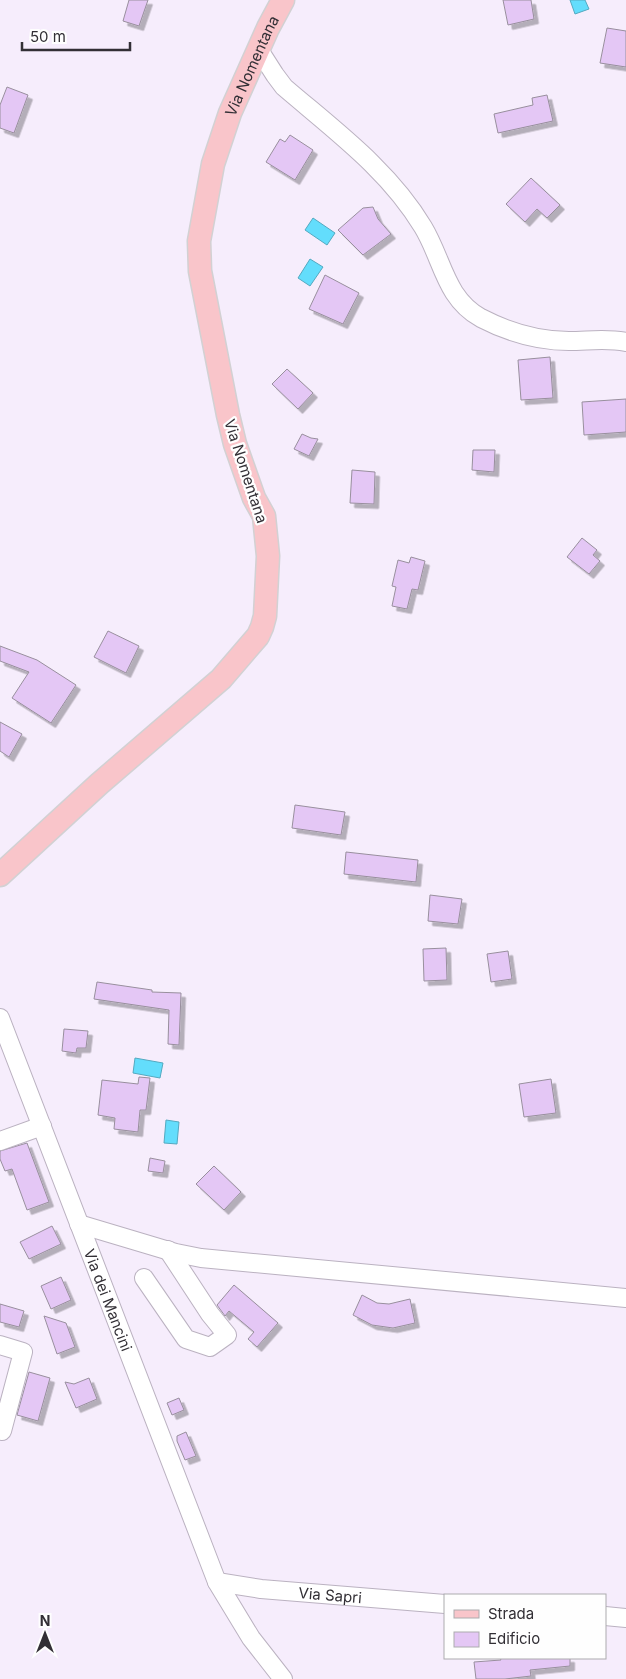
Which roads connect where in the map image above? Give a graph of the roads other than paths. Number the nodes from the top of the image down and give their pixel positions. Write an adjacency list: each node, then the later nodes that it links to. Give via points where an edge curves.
1 (283, 0): 2 (main road, Via Nomentana)
2 (259, 50): 3 (street, via 284,87 370,161 406,201 424,228 455,296 469,310 515,332 541,338); 4 (main road, Via Nomentana, via 230,113 213,164 199,242 200,271 228,415 254,498 264,516 268,556 262,626 258,636 221,679)
3 (626, 342)
4 (0, 875)
5 (0, 1018): 6 (street, Via dei Mancini)
6 (42, 1126): 7 (street); 8 (street, Via dei Mancini)
7 (0, 1142)
8 (79, 1224): 9 (street); 14 (street, Via dei Mancini)
9 (168, 1250): 10 (street, via 227,1335 210,1347 186,1339); 11 (street, via 201,1258)
10 (144, 1278)
11 (626, 1298)
12 (0, 1345): 13 (street, via 23,1352)
13 (2, 1431)
14 (217, 1582): 15 (street, Via Sapri, via 261,1589); 18 (street, Via dei Mancini, via 251,1638)
15 (444, 1604)
16 (606, 1616): 17 (street)
17 (626, 1618)
18 (283, 1679)

